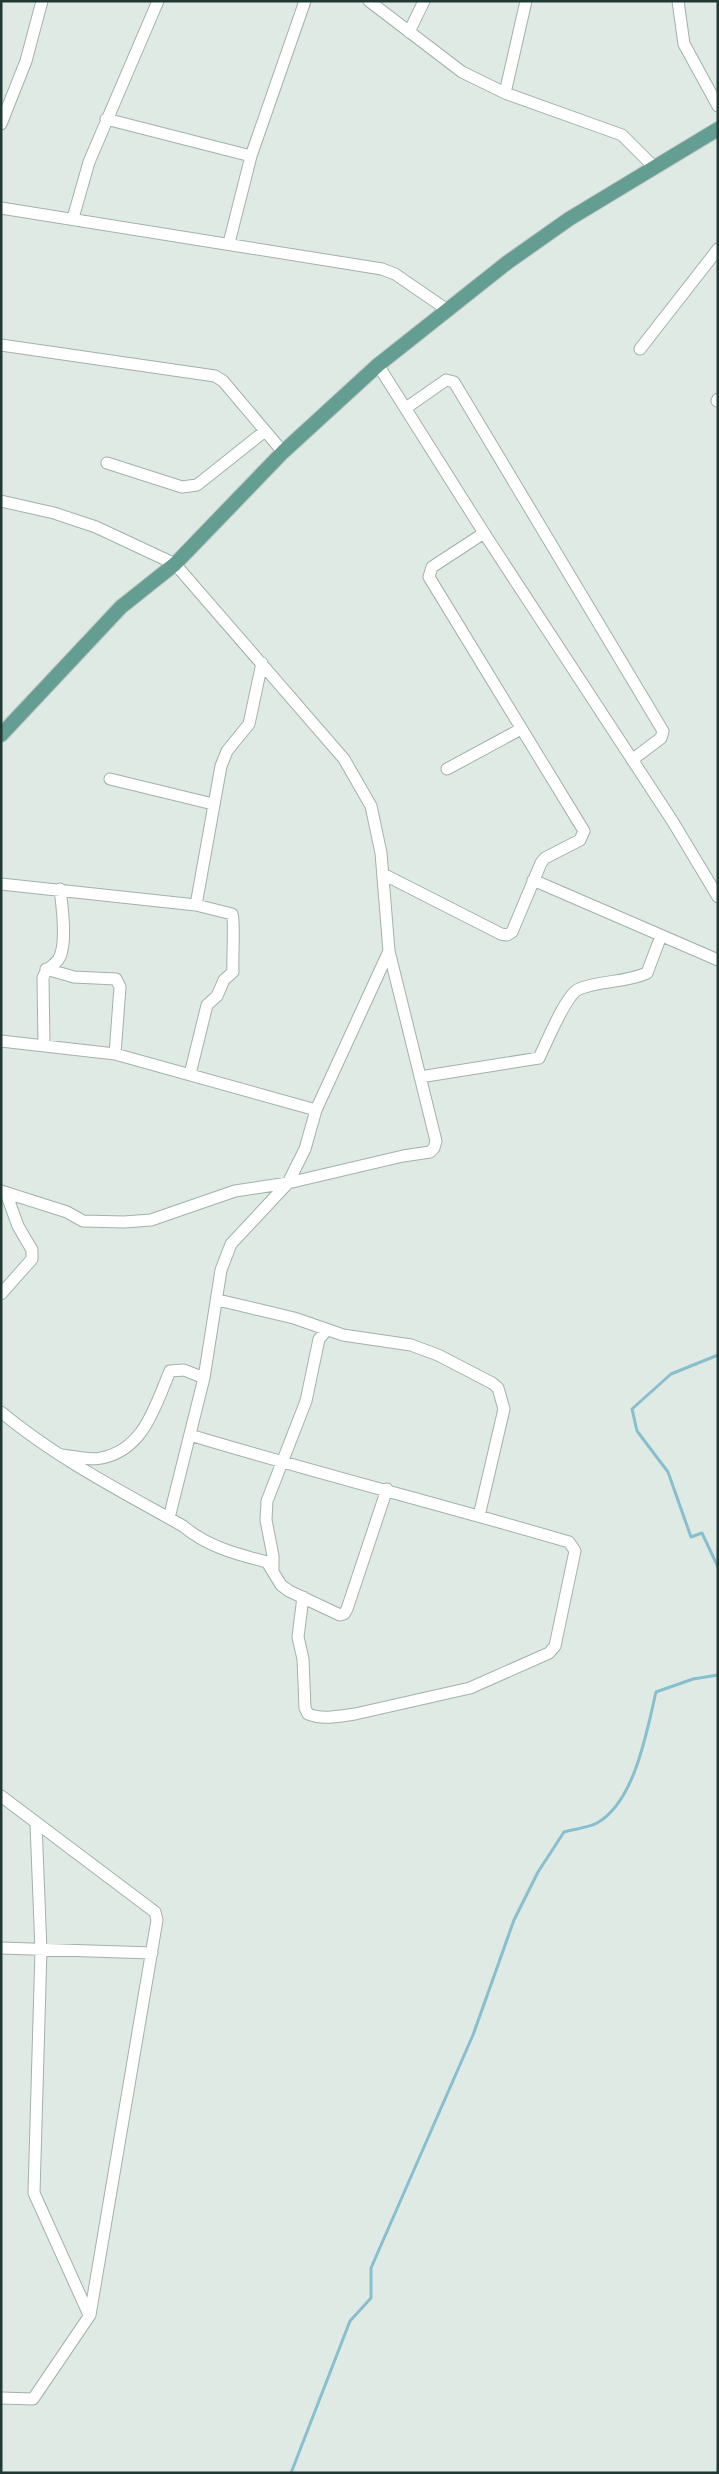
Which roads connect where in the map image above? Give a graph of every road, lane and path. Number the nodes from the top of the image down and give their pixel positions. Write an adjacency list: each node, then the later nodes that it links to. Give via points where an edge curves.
1 (42, 1): 12 (street, via 26,61)
2 (158, 1): 11 (street)
3 (305, 1): 14 (street)
4 (369, 1): 8 (street)
5 (424, 1): 8 (street)
6 (526, 1): 9 (street)
7 (678, 1): 10 (street, via 684,44)
8 (408, 32): 9 (street, via 462,72)
9 (504, 93): 15 (street, via 622,135)
10 (718, 106)
11 (106, 119): 14 (street); 17 (street, via 89,162)
12 (1, 124)
13 (718, 129): 15 (main road)
14 (251, 156): 18 (street)
15 (653, 166): 20 (main road, via 569,219)
16 (1, 208): 17 (street)
17 (73, 218): 18 (street)
18 (229, 243): 20 (street, via 382,269 395,274)
19 (718, 249): 22 (street)
20 (446, 309): 23 (main road)
21 (1, 345): 25 (street, via 215,376 223,381)
22 (640, 349)
23 (378, 365): 24 (street); 26 (main road)
24 (406, 408): 29 (street); 34 (street, via 446,380 454,382 663,731 661,738)
25 (265, 431): 26 (street); 27 (street, via 197,485 182,487)
26 (283, 452): 30 (main road)
27 (107, 464)
28 (3, 504): 30 (street, via 54,513 96,527)
29 (484, 533): 32 (street, via 432,567 429,577); 34 (street)
30 (175, 564): 31 (street); 33 (main road, via 121,607)
31 (262, 663): 37 (street, via 249,724 223,757); 38 (street, via 344,759 359,783 371,806)
32 (521, 729): 35 (street); 39 (street, via 584,831 580,840 545,858)
33 (1, 735)
34 (632, 760): 42 (street)
35 (447, 769)
36 (110, 779): 37 (street)
37 (213, 804): 43 (street)
38 (384, 874): 39 (street, via 507,935 512,932); 45 (street)
39 (534, 880): 44 (street)
40 (1, 884): 41 (street)
41 (60, 889): 43 (street); 47 (street, via 62,948 58,960)
42 (718, 897)
43 (196, 906): 51 (street, via 226,911 234,919 232,972 224,980 217,996 207,1005)
44 (661, 936): 46 (street); 52 (street, via 647,973 637,978 578,989 569,998 539,1058)
45 (389, 951): 52 (street); 53 (street)
46 (718, 960)
47 (46, 969): 49 (street, via 43,978); 50 (street, via 74,977 116,979 120,987)
48 (1, 1041): 49 (street)
49 (44, 1046): 50 (street)
50 (115, 1054): 51 (street)
51 (190, 1074): 53 (street)
52 (420, 1077): 54 (street, via 436,1141 430,1152)
53 (316, 1110): 54 (street, via 305,1149)
54 (288, 1183): 55 (street, via 235,1191 152,1220 124,1222 83,1221 67,1212); 57 (street, via 231,1244 221,1270)
55 (4, 1192): 56 (street, via 32,1250 32,1259)
56 (1, 1294)
57 (218, 1300): 58 (street, via 294,1318); 59 (street)
58 (326, 1331): 63 (street, via 320,1339 306,1401); 65 (street, via 386,1343 411,1344 448,1359 498,1388 504,1408)
59 (204, 1378): 61 (street); 62 (street, via 184,1370 170,1371 146,1427 122,1452 100,1459)
60 (1, 1412): 62 (street)
61 (190, 1435): 63 (street); 66 (street)
62 (58, 1455): 66 (street)
63 (283, 1463): 64 (street); 67 (street, via 267,1501 266,1520)
64 (387, 1490): 65 (street); 68 (street, via 344,1614)
65 (479, 1516): 68 (street, via 573,1545 575,1550 555,1646 549,1653 470,1688 355,1714 314,1716 308,1714 306,1708 303,1659 298,1637)
66 (169, 1518): 67 (street, via 213,1546 267,1562)
67 (273, 1568): 68 (street, via 281,1585)
68 (303, 1597)
69 (1, 1796): 70 (street)
70 (36, 1824): 72 (street); 73 (street, via 155,1912 157,1920)
71 (1, 1948): 72 (street)
72 (41, 1950): 73 (street); 74 (street, via 34,2193)
73 (152, 1953): 74 (street)
74 (90, 2315): 75 (street, via 32,2399)
75 (1, 2398)

